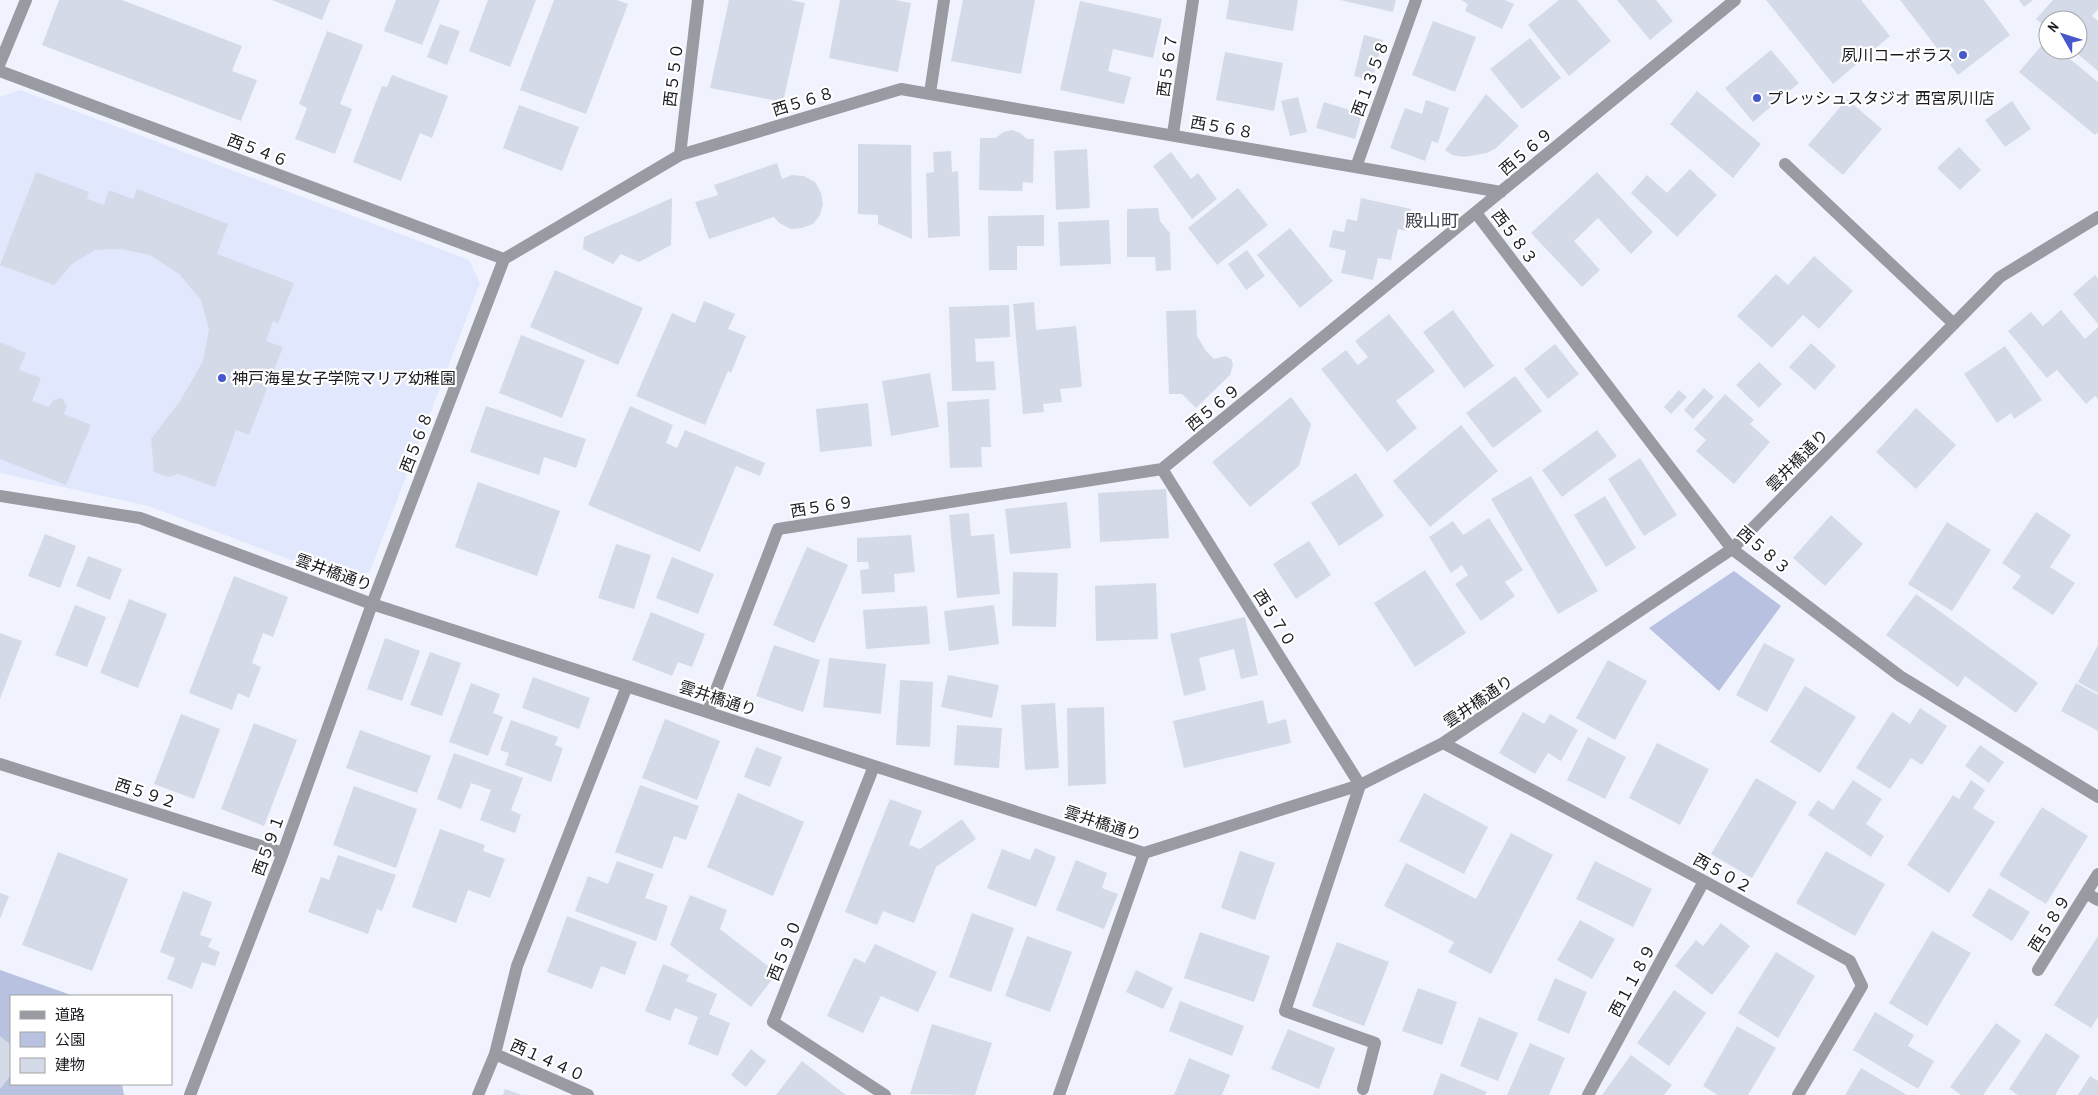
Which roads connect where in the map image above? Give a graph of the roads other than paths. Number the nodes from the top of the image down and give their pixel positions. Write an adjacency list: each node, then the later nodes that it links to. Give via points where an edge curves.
1 (26, 0): 7 (street)
2 (944, 0): 9 (street)
3 (1193, 0): 10 (street, 西５６７)
4 (1416, 0): 13 (street, 西１３５８)
5 (1735, 0): 14 (street, 西５６９)
6 (695, 1): 11 (street, 西５５０)
7 (0, 63)
8 (0, 71): 17 (street, 西５４６)
9 (930, 93): 10 (street, 西５６８); 11 (street, 西５６８, via 901,89)
10 (1173, 134): 13 (street, 西５６８)
11 (680, 155): 17 (street, 西５６８)
12 (1785, 164): 18 (street)
13 (1356, 166): 14 (street, 西５６８)
14 (1501, 192): 15 (street, 西５６９)
15 (1476, 213): 19 (street, 西５６９); 21 (street, 西５８３)
16 (2098, 217): 18 (street, 雲井橋通り, via 2000,277)
17 (504, 259): 22 (street, 西５６８)
18 (1954, 324): 21 (street, 雲井橋通り)
19 (1162, 469): 24 (street, 西５６９, via 778,529); 28 (street, 西５７０)
20 (0, 496): 22 (street, 雲井橋通り, via 140,518)
21 (1732, 549): 25 (street, 雲井橋通り); 29 (street, 西５８３, via 1900,676)
22 (372, 604): 23 (street, 雲井橋通り); 30 (street, 西５９１)
23 (626, 686): 24 (street, 雲井橋通り); 37 (street, via 517,966)
24 (708, 712): 27 (street, 雲井橋通り)
25 (1443, 744): 28 (street, 雲井橋通り); 33 (street, 西５０２)
26 (0, 764): 30 (street, 西５９２)
27 (874, 766): 31 (street, 雲井橋通り); 42 (street, 西５９０, via 773,1022)
28 (1360, 785): 31 (street, 雲井橋通り); 38 (street, via 1285,1012 1375,1043)
29 (2098, 797)
30 (283, 853): 39 (street, 西５９１)
31 (1144, 853): 43 (street)
32 (2098, 874): 34 (street)
33 (1704, 881): 44 (street, 西１１８９); 45 (street, 西５０２, via 1850,962 1862,986)
34 (2086, 893): 35 (street); 36 (street, 西５８９)
35 (2098, 900)
36 (2038, 970)
37 (494, 1054): 40 (street); 41 (street, 西１４４０)
38 (1363, 1089)
39 (190, 1095)
40 (478, 1095)
41 (588, 1095)
42 (885, 1095)
43 (1059, 1095)
44 (1588, 1095)
45 (1798, 1095)

